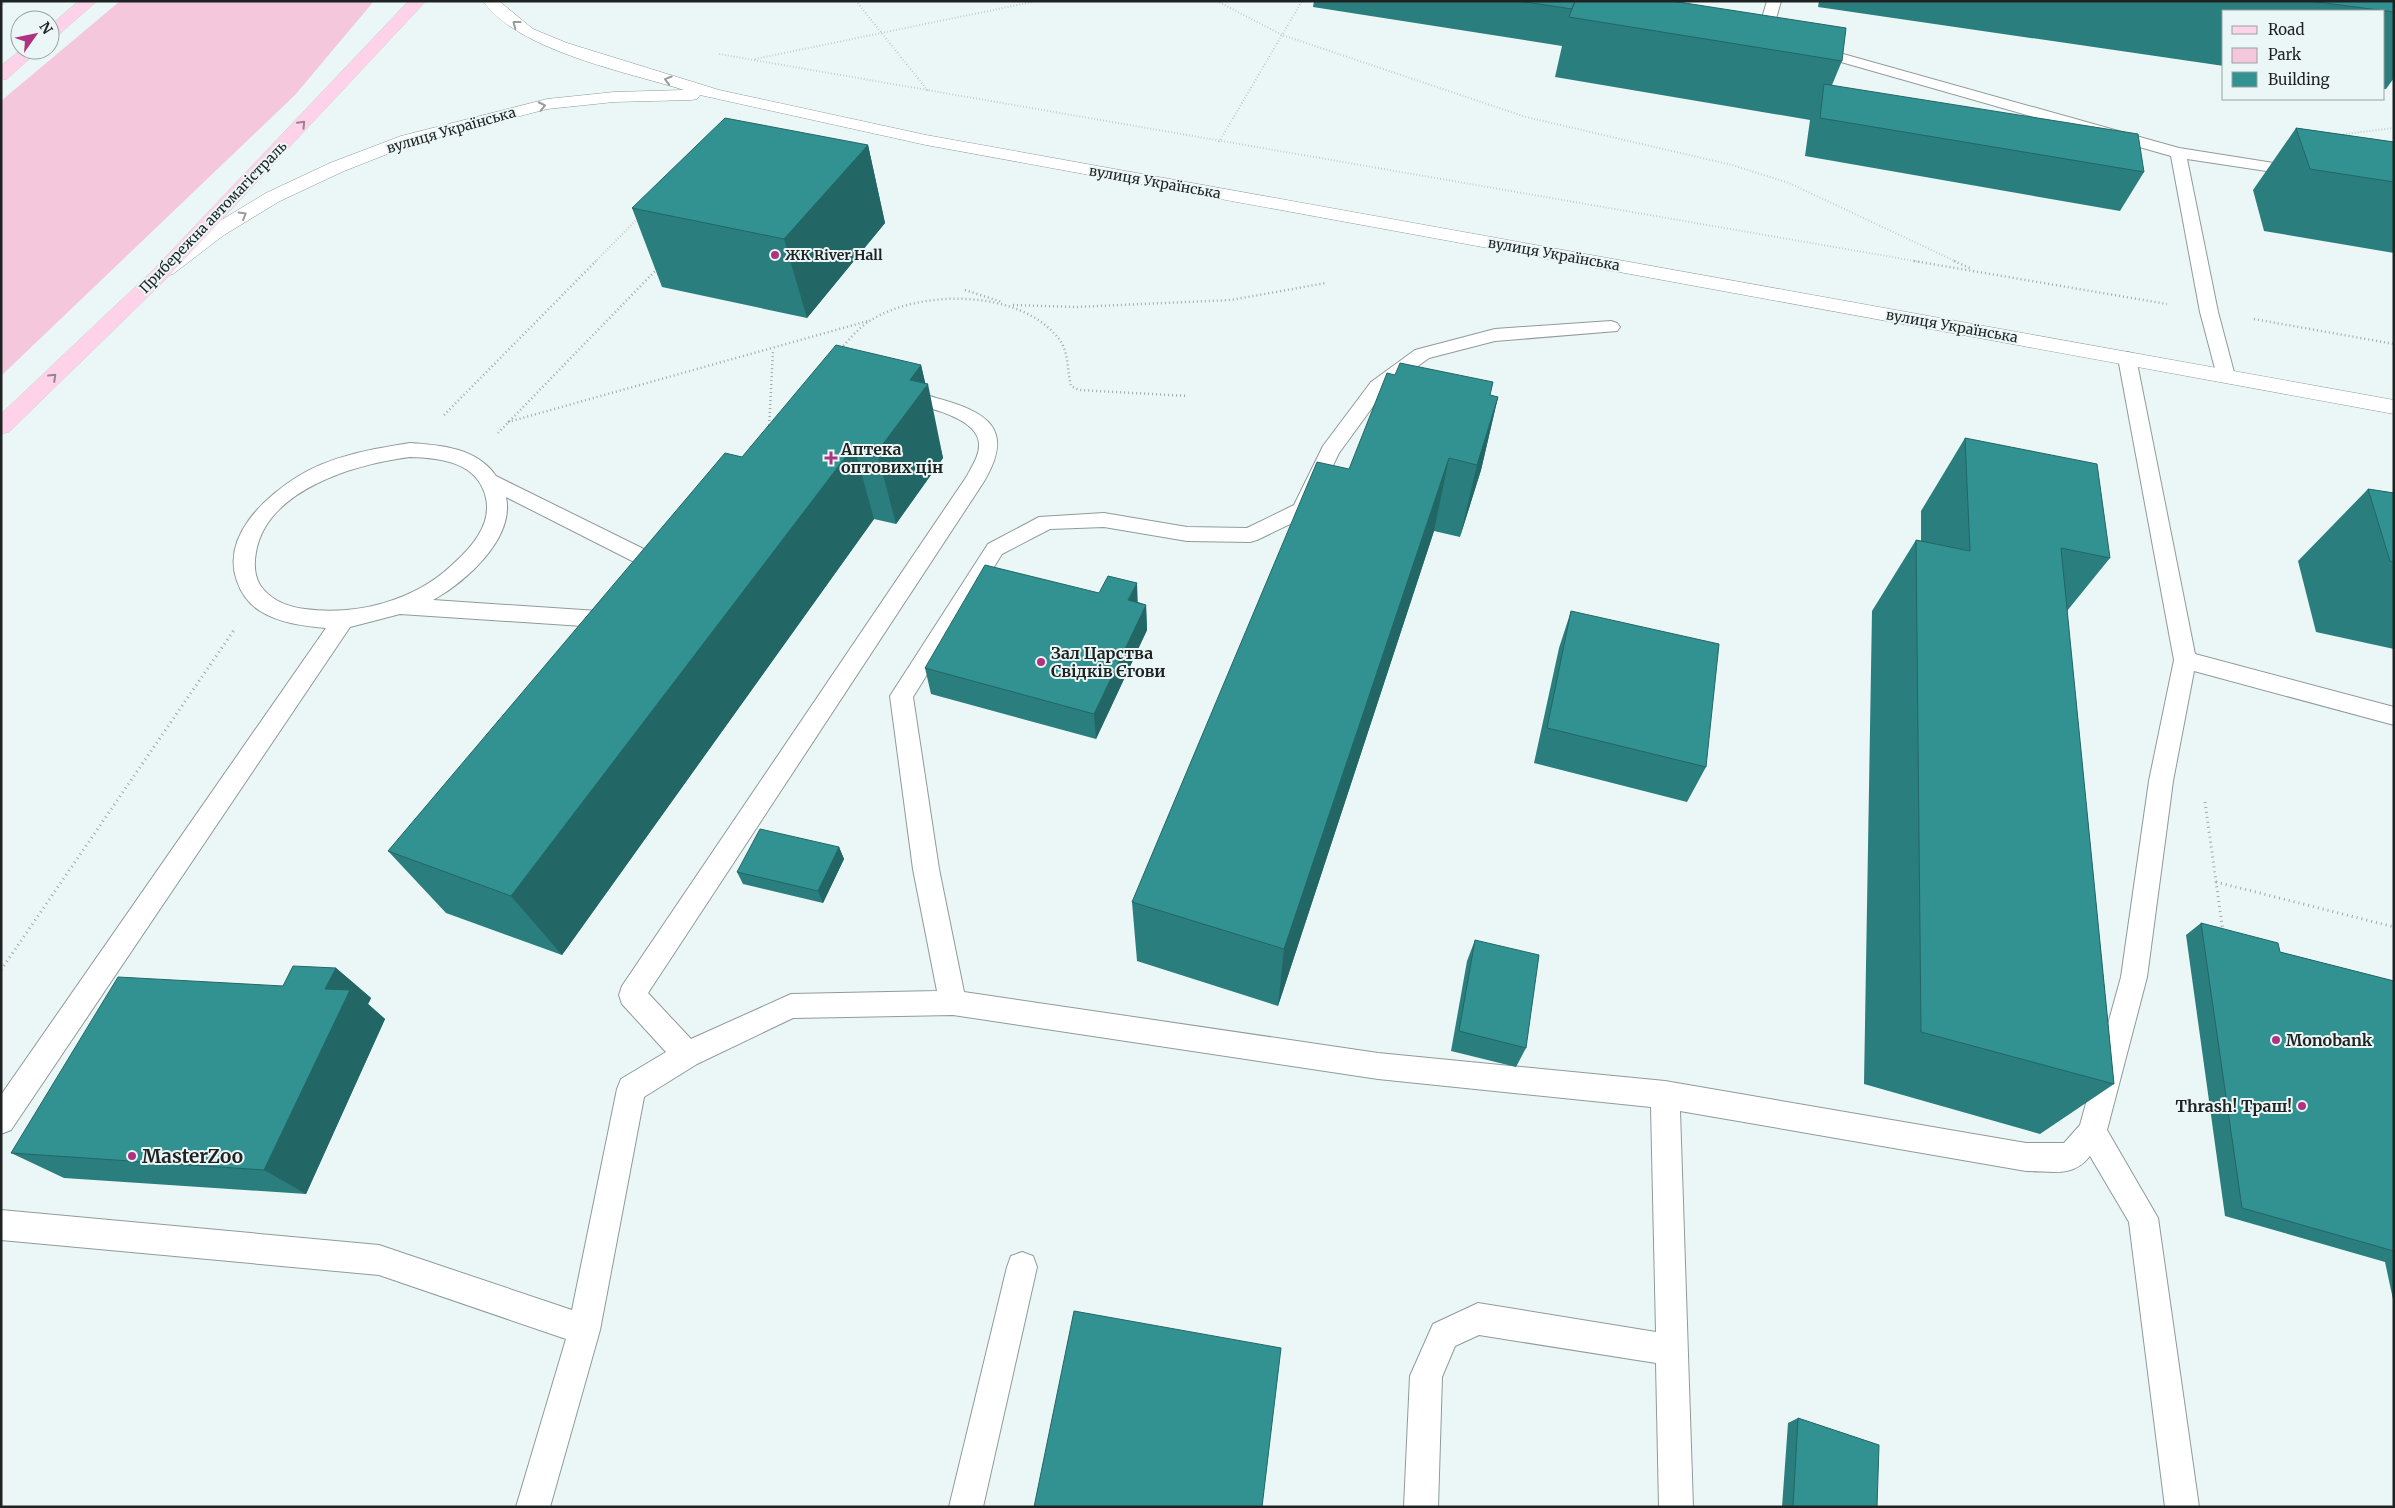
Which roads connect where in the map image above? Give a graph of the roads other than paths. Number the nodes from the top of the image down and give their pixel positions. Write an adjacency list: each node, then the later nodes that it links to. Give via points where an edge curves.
1 (89, 1): 5 (main road)
2 (418, 1): 13 (main road, Прибережна автомагістраль, one-way to 2)
3 (491, 1): 10 (main road, вулиця Українська, one-way to 3, via 561,47 527,32)
4 (1774, 1): 7 (lane)
5 (60, 26)
6 (1747, 29): 7 (lane)
7 (1764, 34): 11 (lane)
8 (18, 60): 9 (main road)
9 (1, 74)
10 (715, 94): 13 (main road, вулиця Українська, one-way to 10, via 217,231 273,197 337,167 407,140 547,104 614,97); 15 (main road, вулиця Українська, via 926,140)
11 (2178, 153): 12 (lane); 16 (lane, via 2209,312)
12 (2315, 174)
13 (160, 274): 19 (main road, Прибережна автомагістраль, one-way to 13)
14 (1611, 327): 28 (lane, via 1495,335 1422,354 1378,386 1330,451 1302,510 1250,535 1187,534 1104,520 1046,522 995,550 901,696 926,870)
15 (2127, 358): 16 (main road, вулиця Українська); 26 (lane)
16 (2226, 376): 18 (main road, вулиця Українська)
17 (876, 388): 29 (lane, via 961,412 981,425 989,442 987,456 976,478 632,996)
18 (2394, 407)
19 (10, 415): 20 (main road, Прибережна автомагістраль)
20 (1, 427)
21 (492, 481): 22 (lane); 23 (lane, via 498,512 483,546 449,580); 24 (lane, via 469,462 443,452 410,450 370,455 330,468 293,488 265,513 247,542 243,572 256,598 291,617)
22 (658, 565)
23 (400, 606): 24 (lane); 25 (lane)
24 (343, 620): 31 (lane)
25 (613, 620)
26 (2185, 660): 27 (lane); 32 (lane, via 2161,781 2134,977)
27 (2394, 716)
28 (954, 1003): 29 (lane, via 791,1006); 30 (lane, via 1378,1066)
29 (687, 1055): 35 (lane, via 631,1089)
30 (1665, 1095): 32 (lane, via 2026,1157 2071,1157); 36 (lane)
31 (1, 1120)
32 (2092, 1132): 41 (lane, via 2143,1218)
33 (1, 1225): 35 (lane, via 379,1260)
34 (1022, 1267): 38 (lane)
35 (584, 1330): 37 (lane)
36 (1671, 1350): 39 (lane, via 1478,1319 1444,1335 1426,1376); 40 (lane)
37 (533, 1507)
38 (966, 1507)
39 (1421, 1507)
40 (1676, 1507)
41 (2182, 1507)

